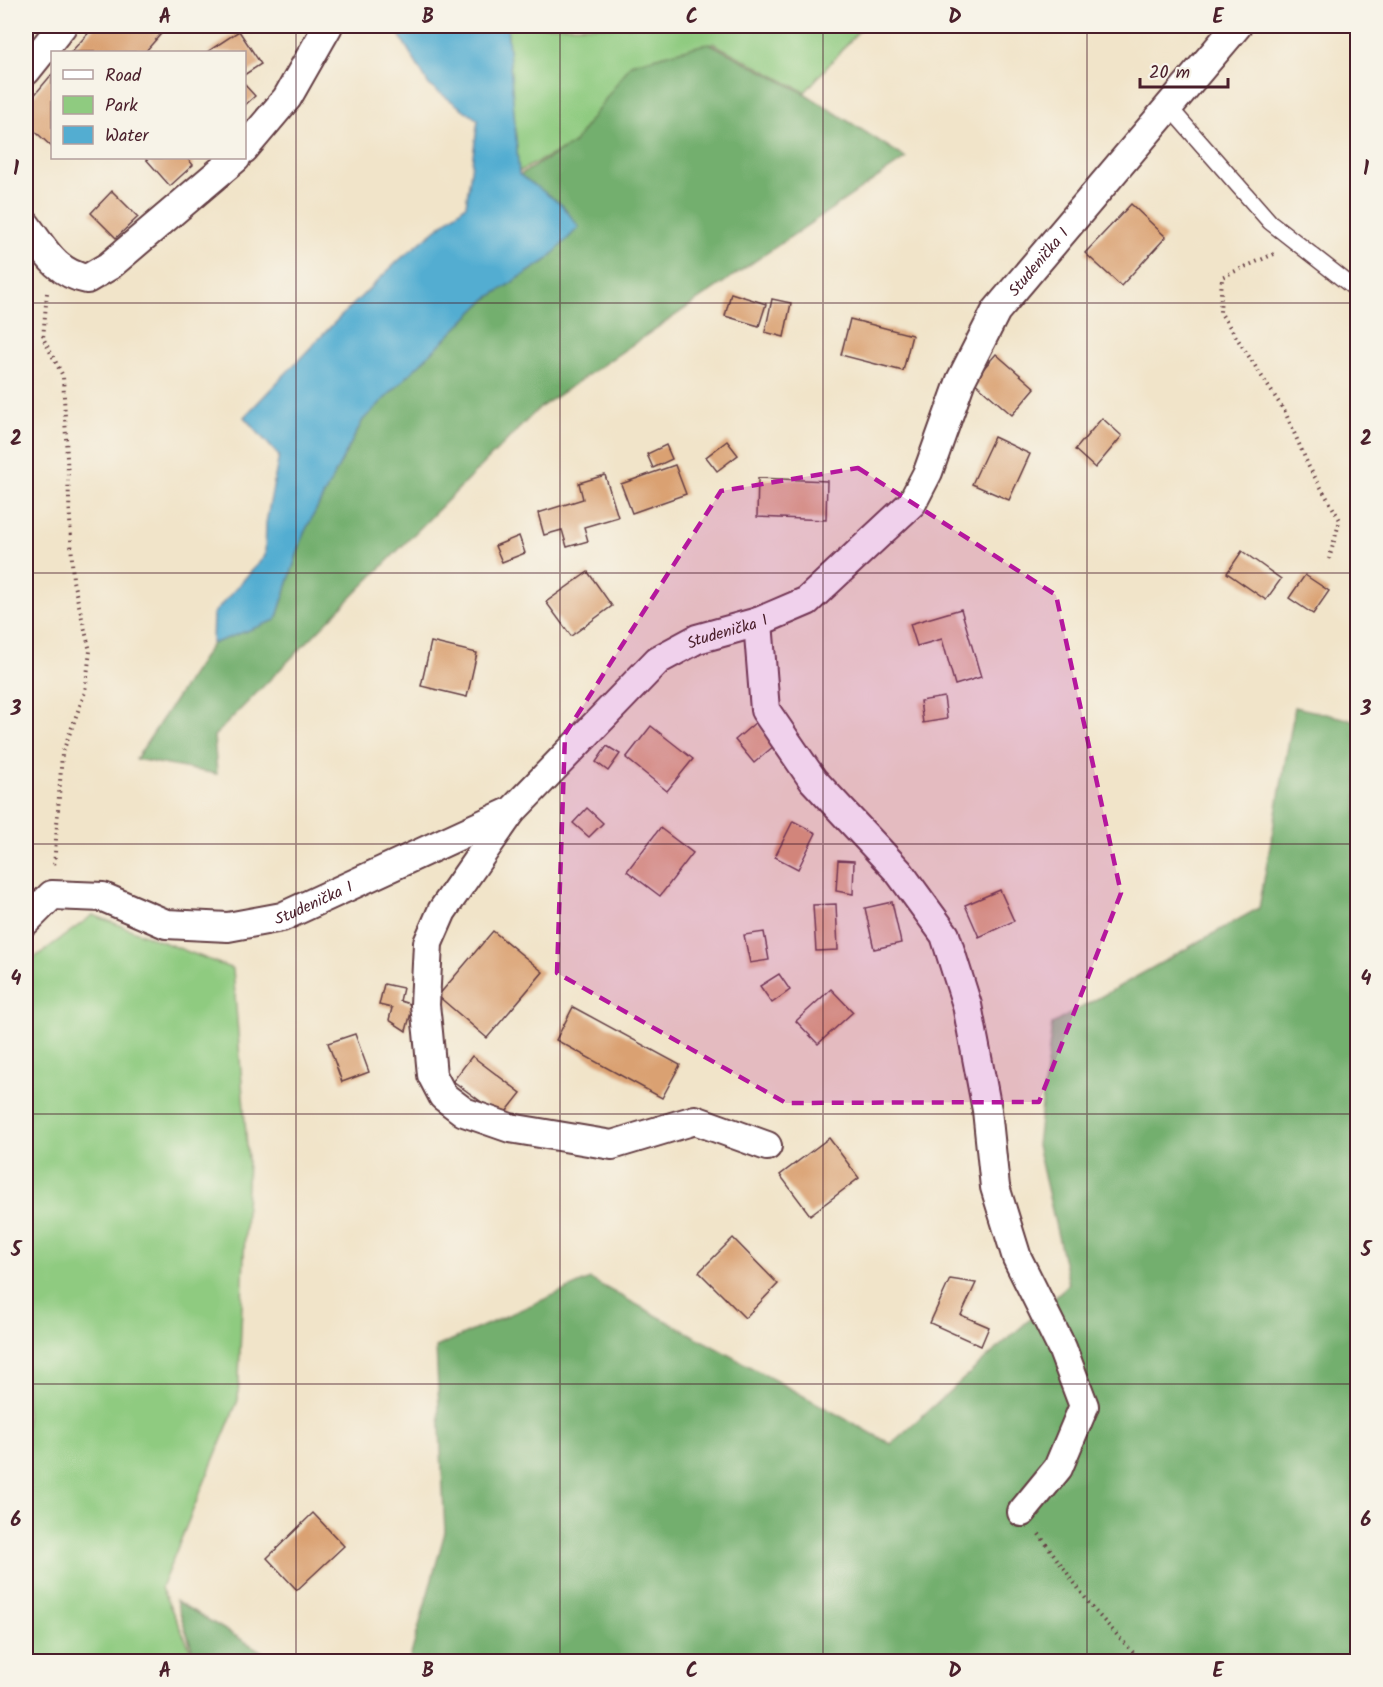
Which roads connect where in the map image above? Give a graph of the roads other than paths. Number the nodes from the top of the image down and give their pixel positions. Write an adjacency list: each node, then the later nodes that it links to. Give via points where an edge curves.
1 (62, 26): 4 (street)
2 (328, 26): 6 (street, via 287,98)
3 (1237, 26): 5 (street, Studenička I)
4 (26, 71)
5 (1169, 107): 9 (lane, via 1270,222); 10 (street, Studenička I, via 996,311 961,380 912,503 807,601)
6 (246, 147)
7 (235, 159): 8 (street, via 109,266 87,279 70,276 52,263)
8 (26, 225)
9 (1358, 291)
10 (758, 622): 11 (street, Studenička I, via 697,639 658,660); 14 (street, via 765,710 813,780 899,872 945,935 967,1005 987,1110 995,1187 1017,1258 1062,1348 1084,1406 1058,1468)
11 (512, 811): 12 (street, Studenička I, via 282,917 239,925 166,924 103,897 52,895); 13 (street, via 442,911 428,943 425,1005 432,1075 442,1096 464,1112 510,1128 612,1145 695,1120)
12 (26, 921)
13 (766, 1146)
14 (1022, 1512)

